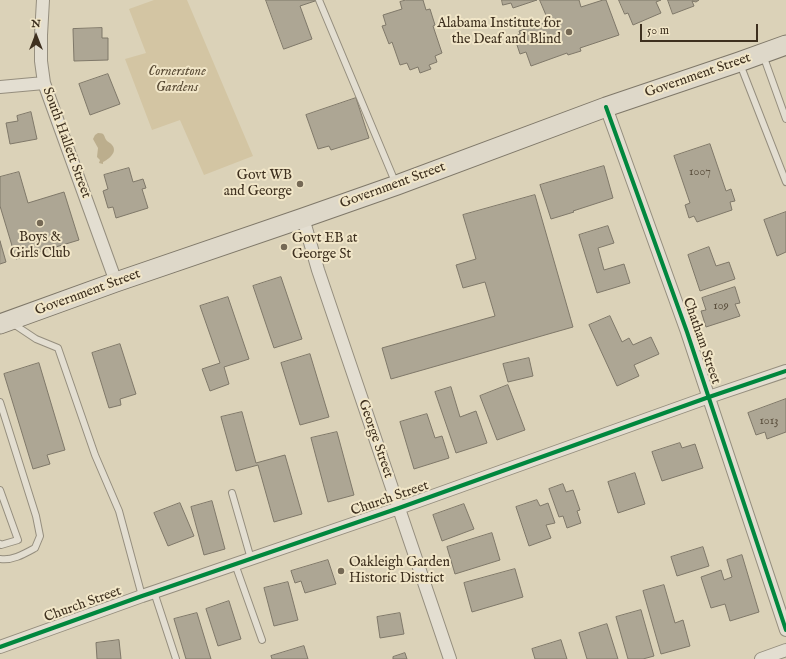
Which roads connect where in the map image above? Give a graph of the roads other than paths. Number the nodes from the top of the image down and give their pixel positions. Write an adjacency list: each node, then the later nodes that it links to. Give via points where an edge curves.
1 (43, 0): 6 (street, South Hallett Street, via 40,35)
2 (319, 0): 11 (lane)
3 (786, 45): 4 (main road, Government Street)
4 (763, 54): 5 (main road, Government Street); 9 (lane)
5 (739, 62): 8 (main road, Government Street); 10 (lane)
6 (44, 83): 7 (street); 13 (street, South Hallett Street)
7 (0, 87)
8 (606, 107): 11 (main road, Government Street); 16 (street, Chatham Street)
9 (786, 119)
10 (786, 182)
11 (397, 185): 12 (main road, Government Street)
12 (303, 218): 13 (main road, Government Street); 20 (street, George Street, via 318,270)
13 (116, 282): 14 (main road, Government Street)
14 (5, 322): 25 (lane, via 36,340 58,348 95,455 119,511)
15 (786, 371): 16 (street, Church Street)
16 (708, 397): 20 (street, Church Street); 26 (street, Chatham Street)
17 (0, 402): 22 (lane, via 40,536 35,548 20,556)
18 (0, 490): 21 (lane, via 18,540)
19 (232, 493): 23 (lane)
20 (399, 508): 23 (street, Church Street); 31 (street, George Street)
21 (0, 544)
22 (0, 559)
23 (251, 559): 24 (street, Church Street)
24 (235, 564): 25 (street, Church Street); 27 (lane)
25 (148, 594): 28 (street, Church Street); 30 (lane)
26 (786, 630)
27 (262, 640)
28 (0, 646)
29 (786, 650): 32 (street)
30 (176, 659)
31 (450, 659)
32 (761, 659)

